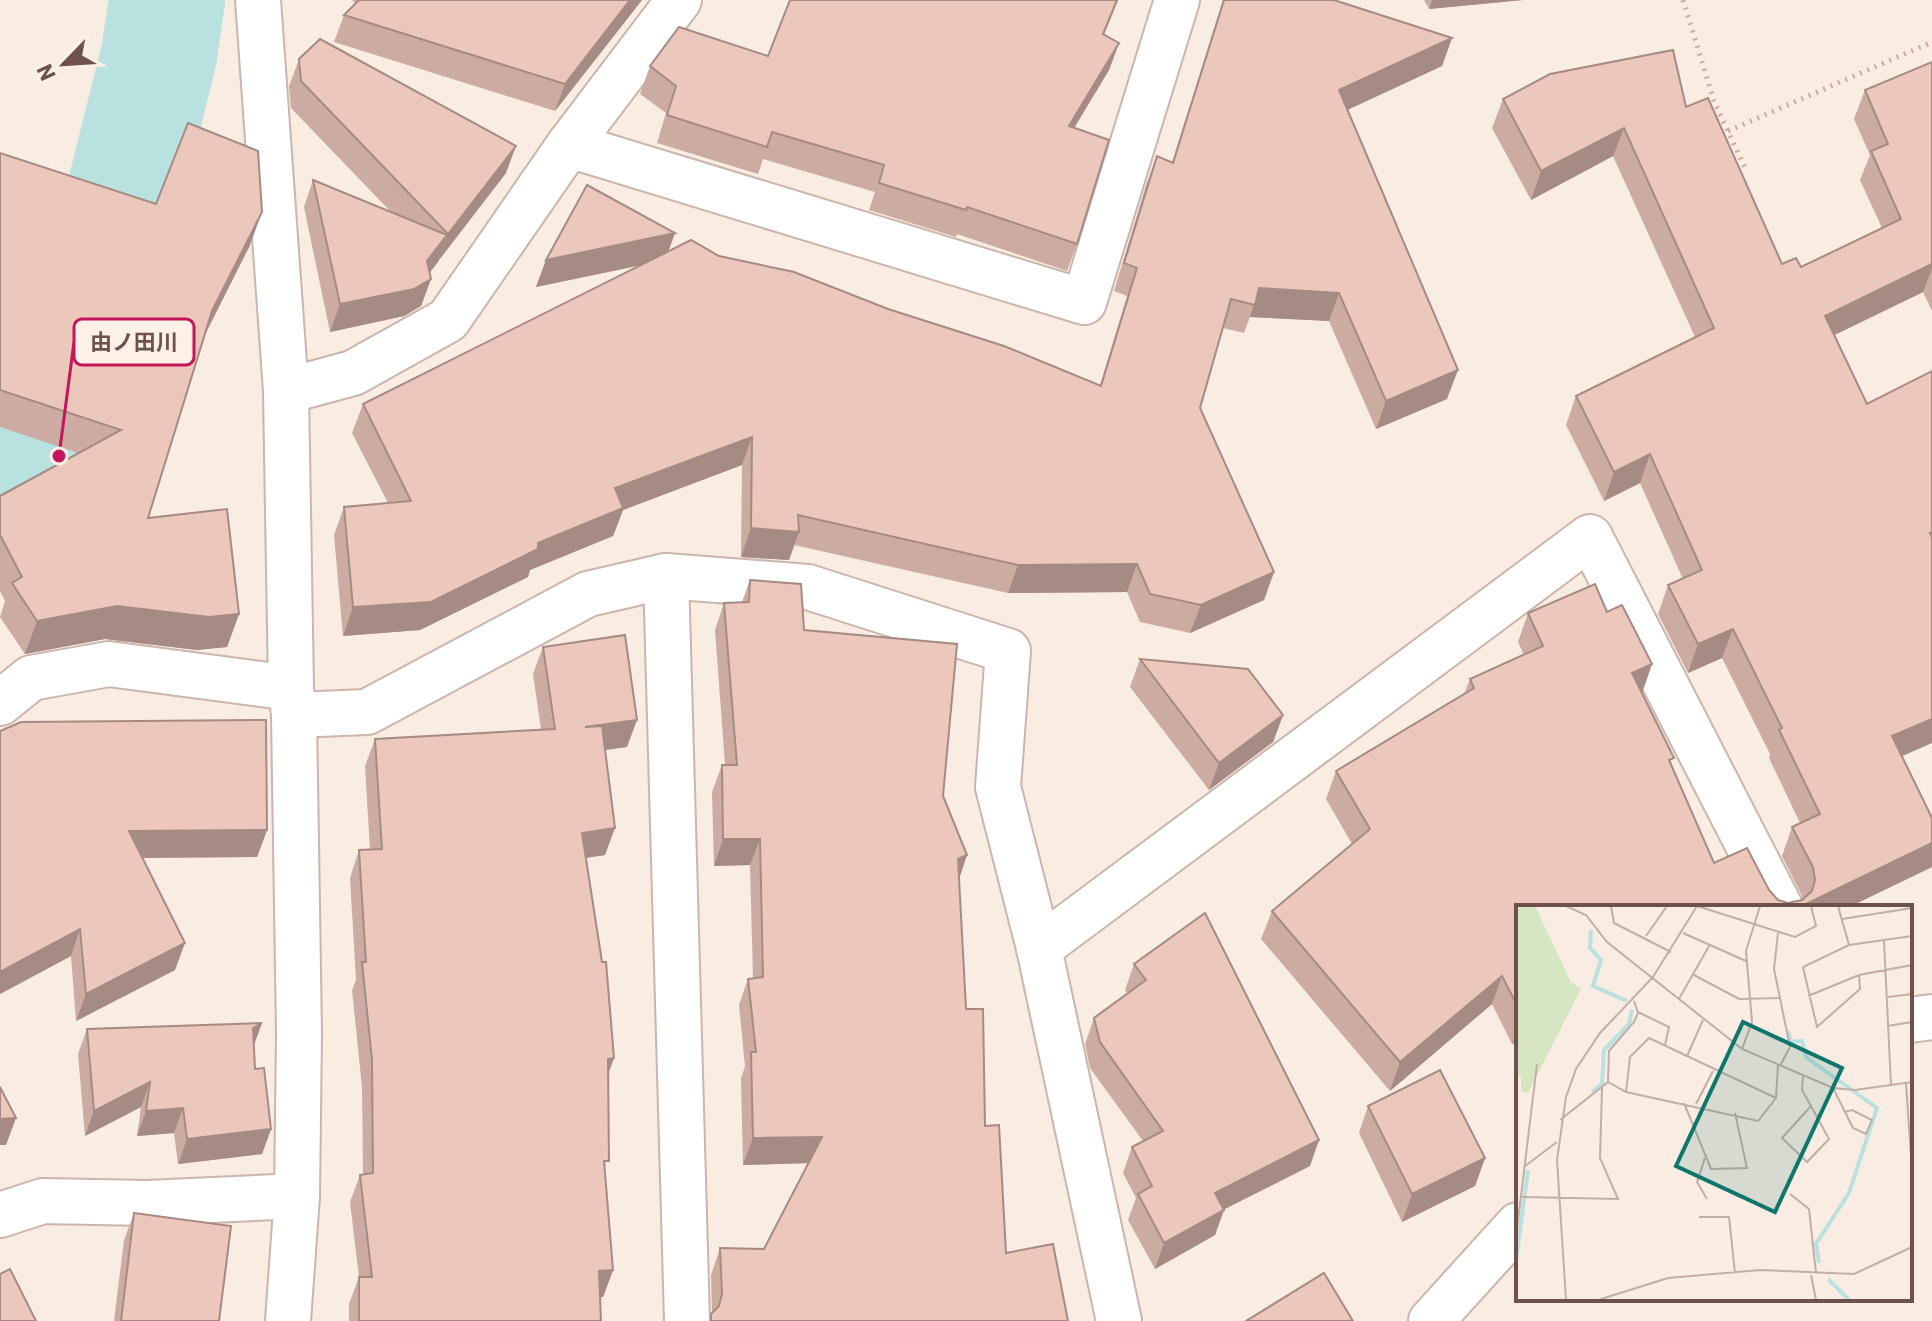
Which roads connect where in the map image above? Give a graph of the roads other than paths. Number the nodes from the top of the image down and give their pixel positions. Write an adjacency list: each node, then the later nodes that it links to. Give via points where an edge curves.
1 (258, 0): 5 (street)
2 (679, 0): 4 (street)
3 (1177, 0): 4 (street, via 1084,302)
4 (569, 145): 5 (street, via 448,320 353,373)
5 (286, 391): 7 (street)
6 (666, 576): 7 (street, via 588,594 367,712); 10 (street, via 808,587 1008,651 998,787); 17 (street)
7 (292, 701): 8 (street, via 109,664 31,678); 13 (street)
8 (0, 703)
9 (1779, 905): 10 (street, via 1590,537)
10 (1039, 948): 18 (street)
11 (1932, 1017): 12 (street)
12 (1912, 1020)
13 (297, 1196): 14 (street, via 147,1203 43,1201); 16 (street)
14 (0, 1215)
15 (1516, 1227): 19 (street)
16 (288, 1321)
17 (687, 1321)
18 (1119, 1321)
19 (1431, 1321)

